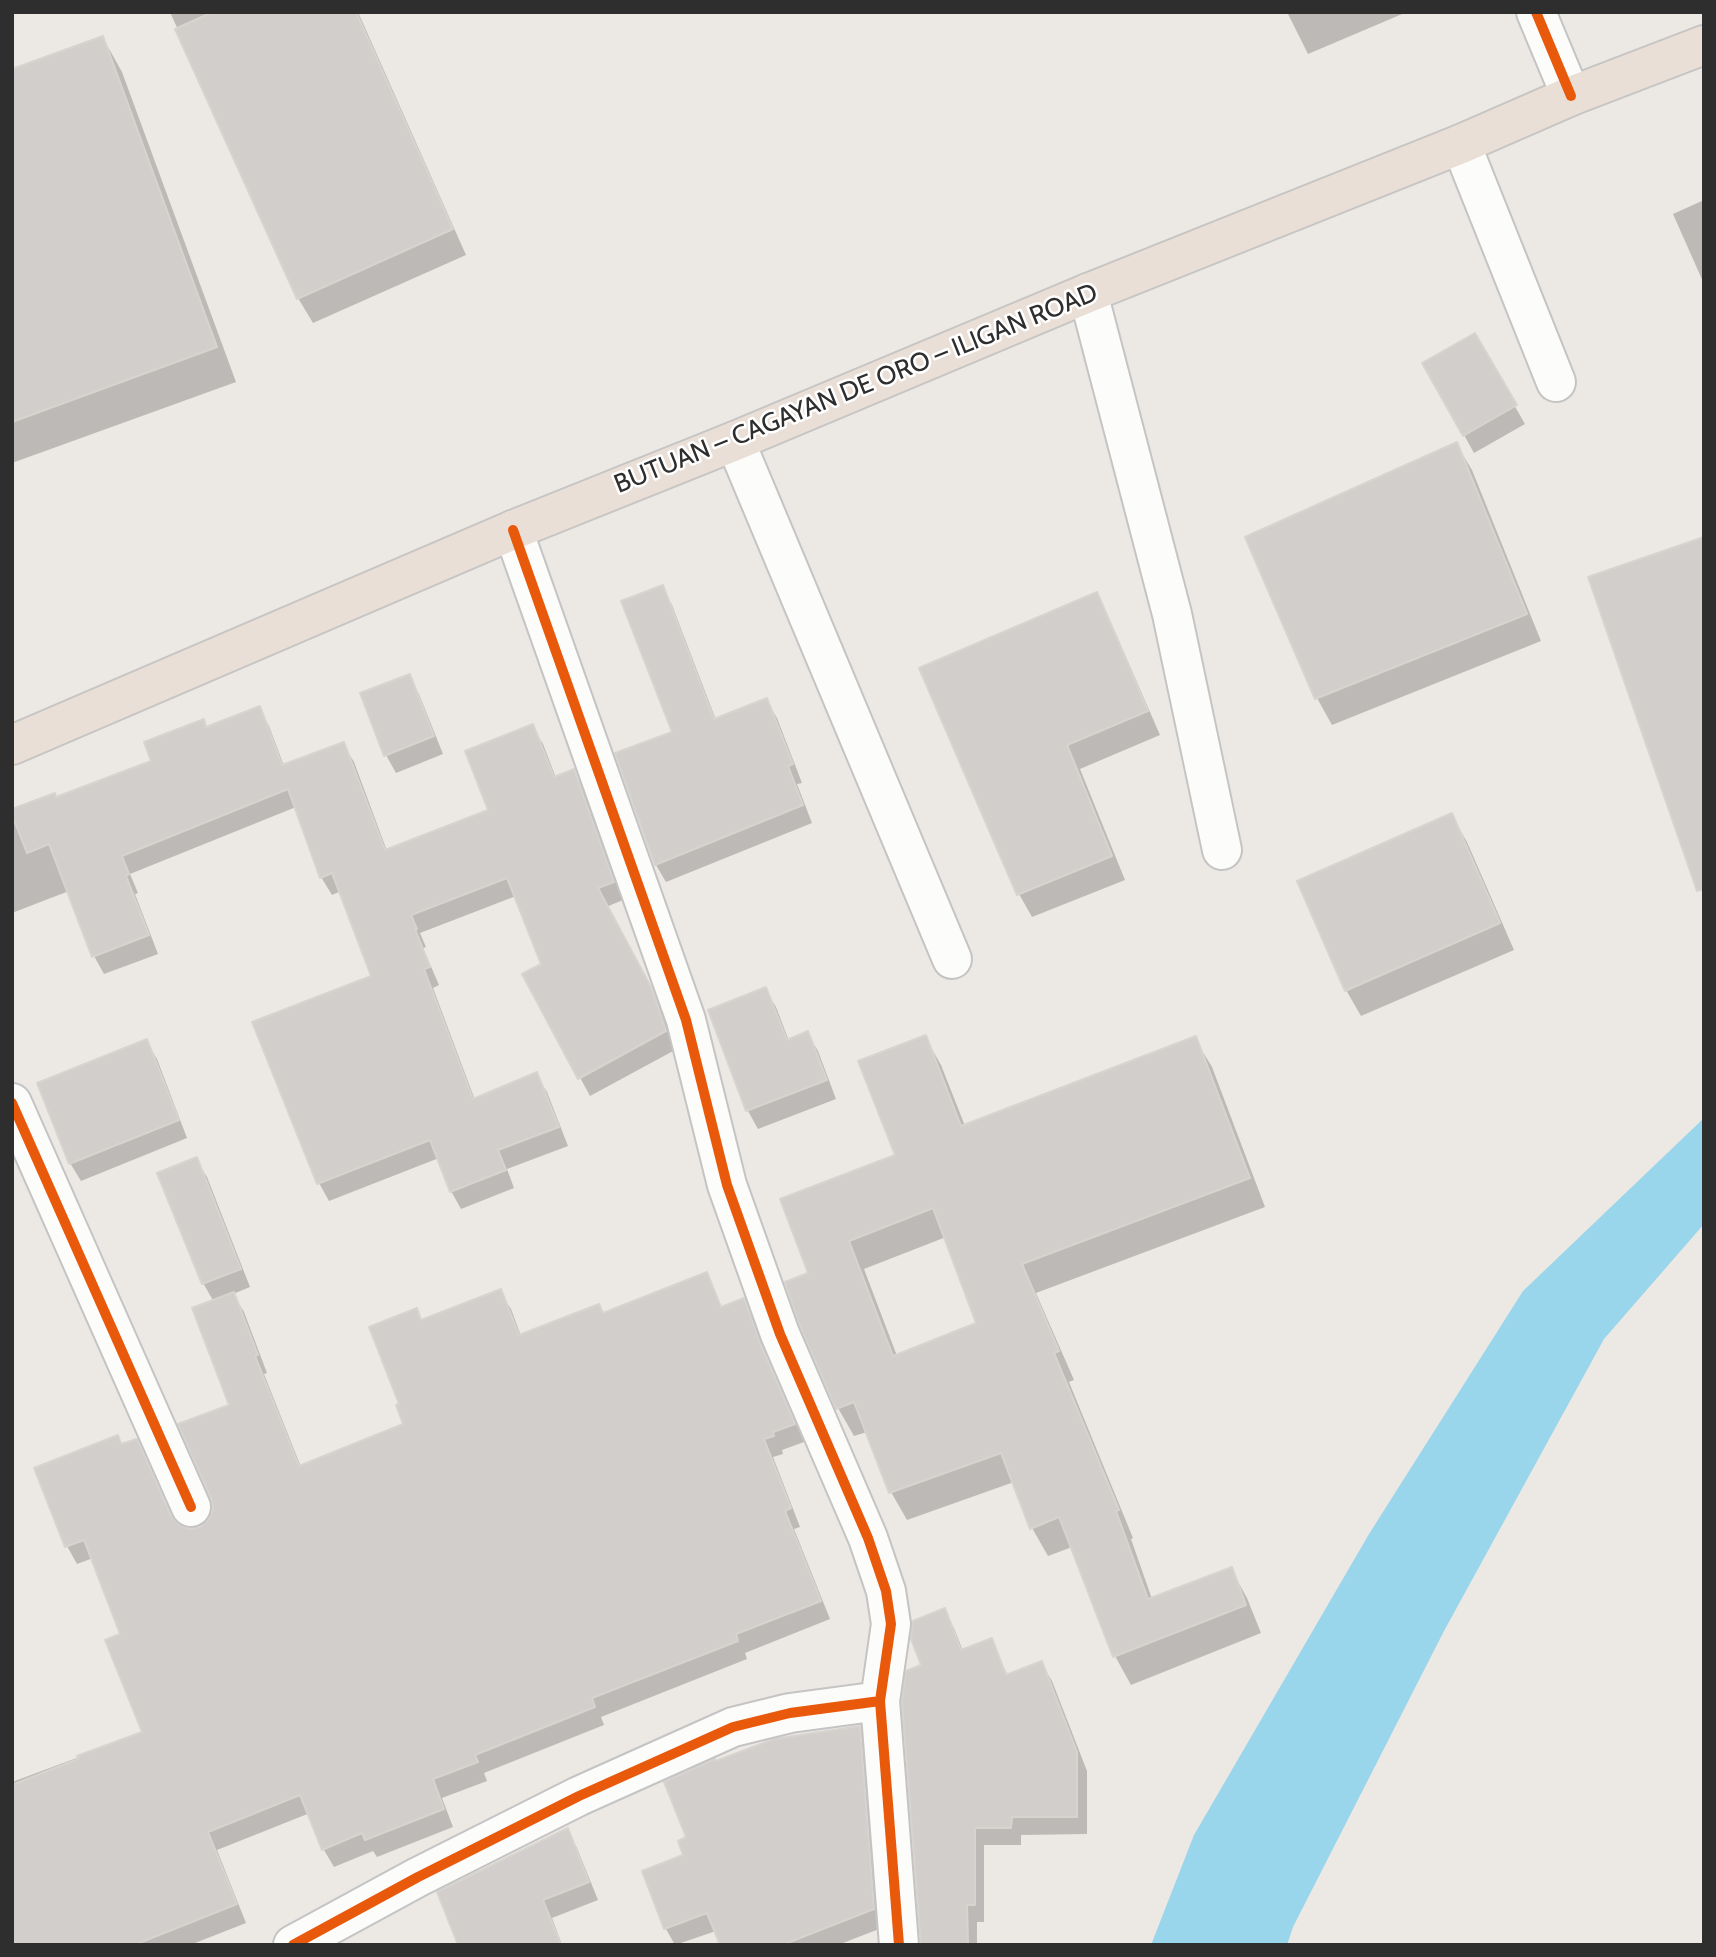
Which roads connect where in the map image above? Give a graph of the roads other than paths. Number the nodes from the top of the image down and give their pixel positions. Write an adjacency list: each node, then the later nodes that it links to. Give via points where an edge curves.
1 (1536, 12): 3 (street)
2 (1704, 45): 3 (highway, BUTUAN – CAGAYAN DE ORO – ILIGAN ROAD)
3 (1571, 96): 4 (highway, BUTUAN – CAGAYAN DE ORO – ILIGAN ROAD)
4 (1461, 144): 5 (highway, BUTUAN – CAGAYAN DE ORO – ILIGAN ROAD); 6 (street)
5 (1088, 293): 7 (highway, BUTUAN – CAGAYAN DE ORO – ILIGAN ROAD); 10 (street, via 1172,614)
6 (1556, 382)
7 (735, 441): 8 (highway, BUTUAN – CAGAYAN DE ORO – ILIGAN ROAD); 11 (street)
8 (513, 530): 9 (highway, BUTUAN – CAGAYAN DE ORO – ILIGAN ROAD); 14 (street, via 686,1020 727,1185 780,1334 868,1538 886,1591 891,1624)
9 (12, 745)
10 (1222, 850)
11 (952, 959)
12 (12, 1103): 13 (street)
13 (191, 1507)
14 (880, 1701): 15 (street, via 790,1713 733,1727 579,1796); 16 (street)
15 (293, 1945)
16 (899, 1945)

